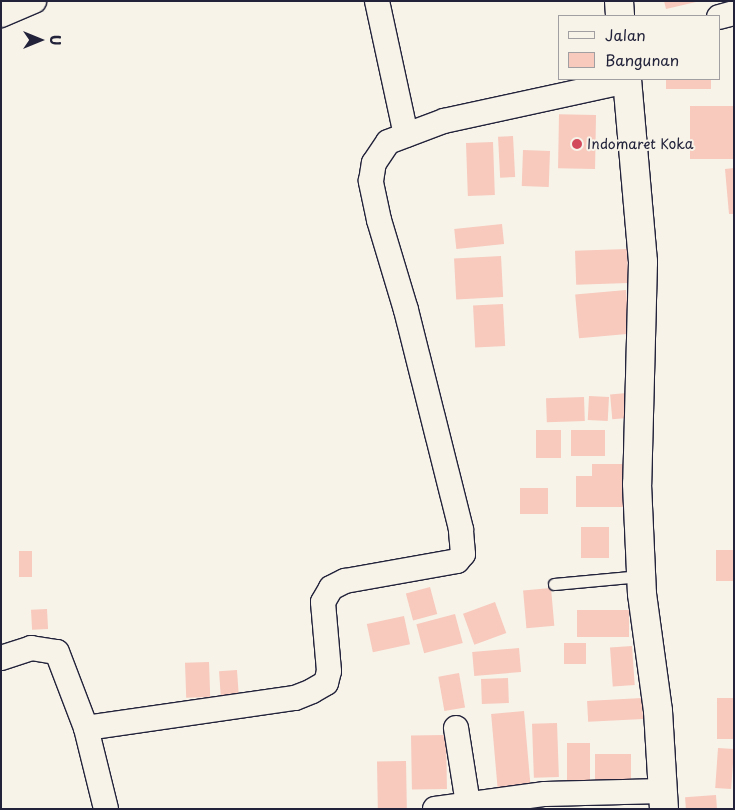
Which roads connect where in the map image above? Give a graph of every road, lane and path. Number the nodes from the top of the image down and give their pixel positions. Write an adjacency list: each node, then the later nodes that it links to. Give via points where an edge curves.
1 (34, 1): 5 (street)
2 (377, 1): 9 (street)
3 (619, 1): 6 (main road)
4 (734, 14): 7 (street)
5 (1, 15)
6 (620, 15)
7 (720, 17)
8 (627, 80): 9 (street, via 444,121); 10 (main road, via 643,262 637,484)
9 (406, 135): 13 (street, via 379,150 371,181 461,529 463,554 457,561 345,581 331,588 323,602 329,671 326,684 312,691 295,698)
10 (641, 576): 11 (lane); 15 (main road, via 658,711)
11 (554, 584)
12 (1, 658): 13 (street, via 31,648 56,652)
13 (86, 728): 17 (street)
14 (456, 728): 16 (street)
15 (664, 800): 16 (street, via 545,794)
16 (468, 804): 18 (street)
17 (106, 809)
18 (435, 809)

